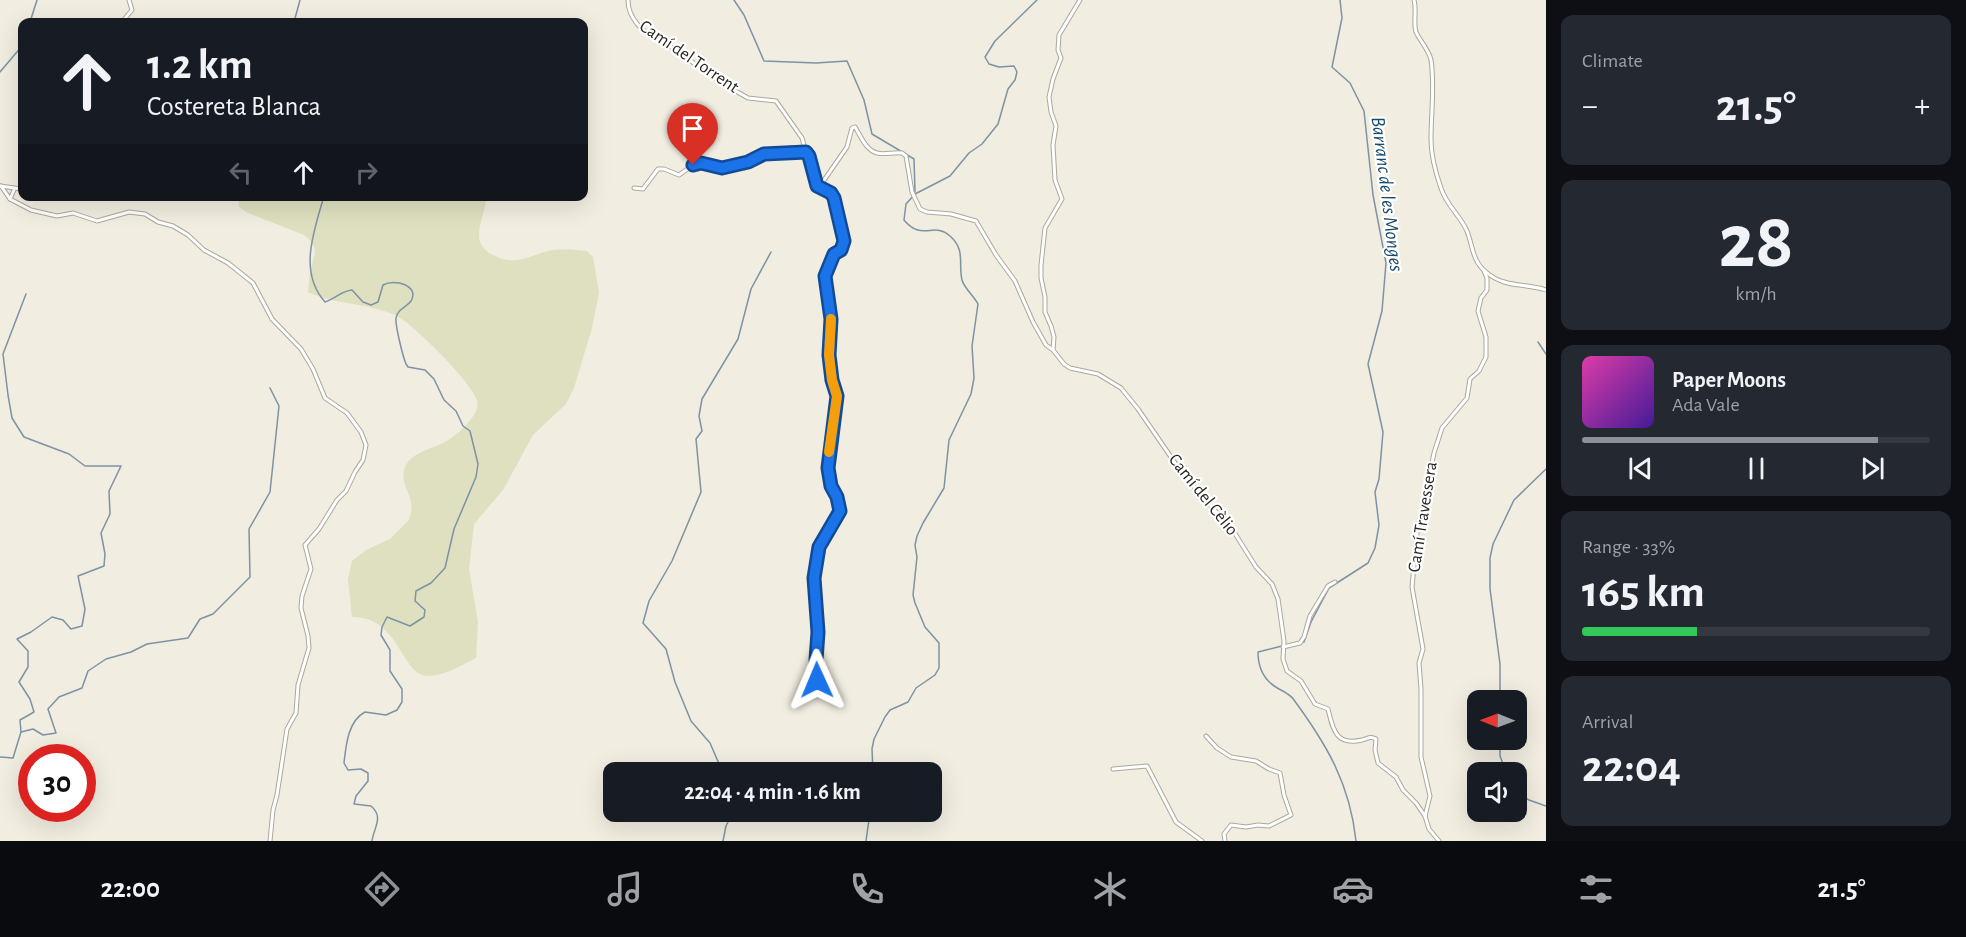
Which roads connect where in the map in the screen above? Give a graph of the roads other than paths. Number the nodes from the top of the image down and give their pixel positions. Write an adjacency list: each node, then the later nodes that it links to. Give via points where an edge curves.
1 (129, 0): 5 (street, via 132,10)
2 (628, 0): 6 (street, Camí del Torrent, via 631,14 651,36 748,98 776,101)
3 (1080, 0): 15 (street, via 1059,35 1061,58 1049,97 1056,126 1055,180 1062,199 1045,228 1041,278 1045,316 1054,337)
4 (1414, 0): 13 (street, via 1415,30 1431,59 1431,141 1441,188 1468,232 1473,256)
5 (125, 18)
6 (806, 152): 8 (street, via 815,182); 9 (street, via 764,154 722,168 701,163 679,175 658,169 643,189)
7 (0, 186): 10 (street); 12 (street)
8 (820, 186): 15 (street, Camí del Cèlio, via 847,147 852,128 876,153 902,153 920,209 976,221 1016,281 1030,316); 18 (street, via 834,198 844,241 825,276 831,325 829,355 837,396 828,468 840,511 819,547 814,578)
9 (634, 188)
10 (14, 190): 11 (street); 12 (street)
11 (18, 190)
12 (10, 199): 22 (street, via 31,210 57,216 72,213 98,221 129,212 145,214 188,236 253,283 272,318 301,349 325,398 347,413 363,436 366,447 362,462 320,529 305,545 311,569 301,608 309,648 298,685 296,713 287,729)
13 (1485, 271): 14 (street, via 1506,284); 21 (street, Camí Travessera, via 1487,290 1478,311 1486,337 1486,357 1470,379 1467,398 1442,428 1417,533 1412,587 1423,649 1419,663 1421,757 1430,796)
14 (1546, 290)
15 (1053, 350): 17 (street, Camí del Cèlio, via 1070,368 1098,374 1121,388 1182,472 1234,532 1272,584 1278,599)
16 (1335, 582): 17 (street, via 1328,586 1310,616 1300,643)
17 (1283, 647): 21 (street, Camí del Cèlio, via 1287,671 1301,681 1316,704 1328,709 1336,734 1349,742 1376,739 1378,763 1396,777)
18 (817, 680)
19 (1206, 736): 24 (street, via 1231,757 1256,761 1280,772 1291,812 1273,826 1231,825 1224,834)
20 (1113, 769): 23 (street, via 1147,766 1176,822)
21 (1425, 816): 25 (street, Camí del Cèlio)
22 (270, 841)
23 (1202, 841)
24 (1225, 841)
25 (1439, 841)

